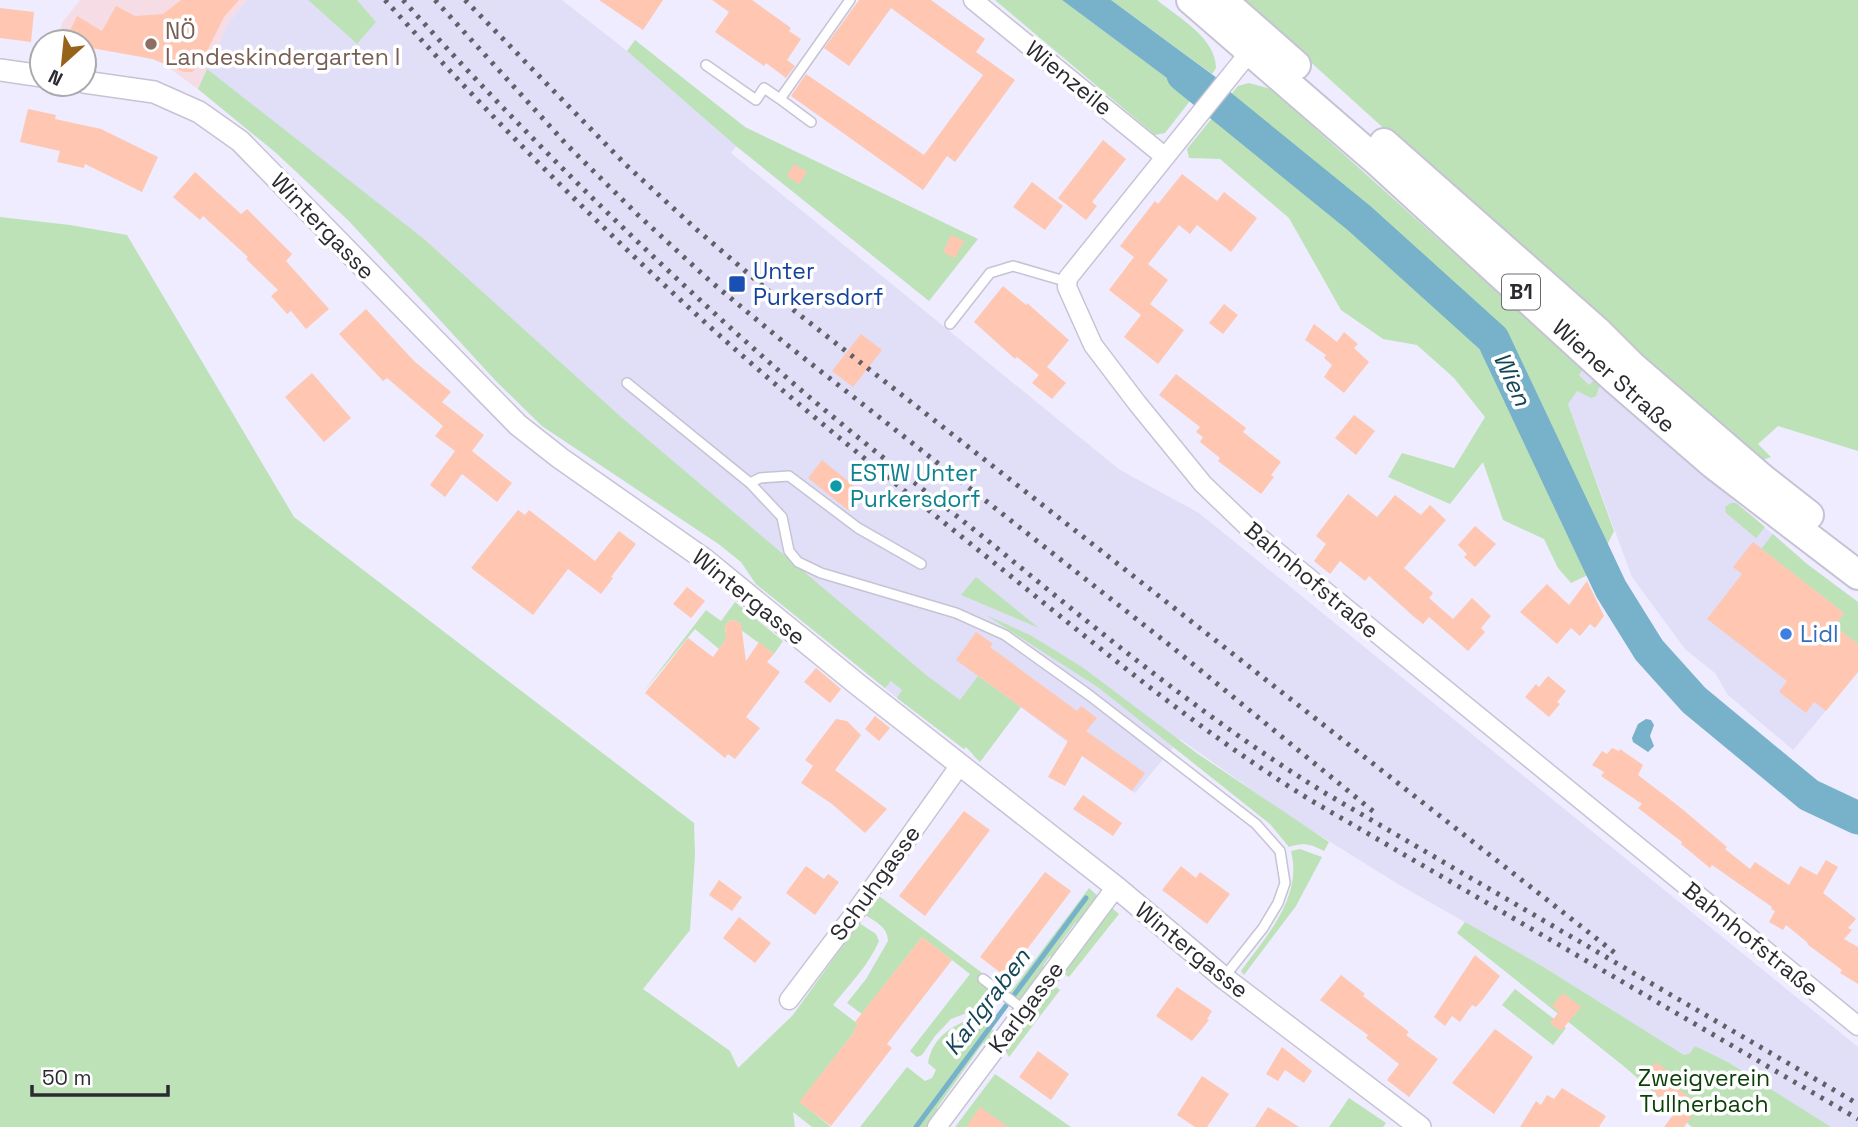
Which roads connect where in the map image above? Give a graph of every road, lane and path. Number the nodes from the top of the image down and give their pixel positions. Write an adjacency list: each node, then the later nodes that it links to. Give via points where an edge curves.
1 (850, 0): 10 (lane)
2 (973, 0): 12 (street, Wienzeile)
3 (1191, 0): 5 (main road, Wiener Straße / B1)
4 (1222, 0): 5 (main road, Wiener Straße / B1)
5 (1256, 43): 12 (street); 17 (main road, Wiener Straße / B1, via 1430,181 1631,365 1763,479); 19 (main road, Wiener Straße / B1, via 1378,162 1616,380 1713,464)
6 (706, 65): 10 (lane, via 756,100 764,88)
7 (0, 70): 8 (street)
8 (28, 74)
9 (98, 84): 20 (street, Wintergasse, via 154,92 199,112 240,141 517,425 704,559)
10 (780, 99): 11 (lane)
11 (811, 122)
12 (1164, 156): 13 (street)
13 (1068, 282): 14 (lane, via 1013,266 990,273); 26 (street, Bahnhofstraße, via 1093,345 1195,474 1240,520)
14 (950, 324)
15 (627, 383): 16 (lane)
16 (750, 483): 18 (lane, via 789,476 858,528); 22 (lane, via 782,517 789,551 798,562 956,613 1004,635 1256,824 1280,851 1285,883 1264,928)
17 (1858, 553)
18 (920, 564)
19 (1858, 575)
20 (960, 765): 21 (street, Wintergasse); 24 (street, Schuhgasse)
21 (1116, 887): 22 (street, Wintergasse); 25 (street, Karlgasse)
22 (1224, 978): 28 (street, Wintergasse)
23 (983, 979): 25 (lane)
24 (789, 1000)
25 (1015, 1004): 27 (street, Karlgasse)
26 (1858, 1026)
27 (937, 1127)
28 (1420, 1127)

